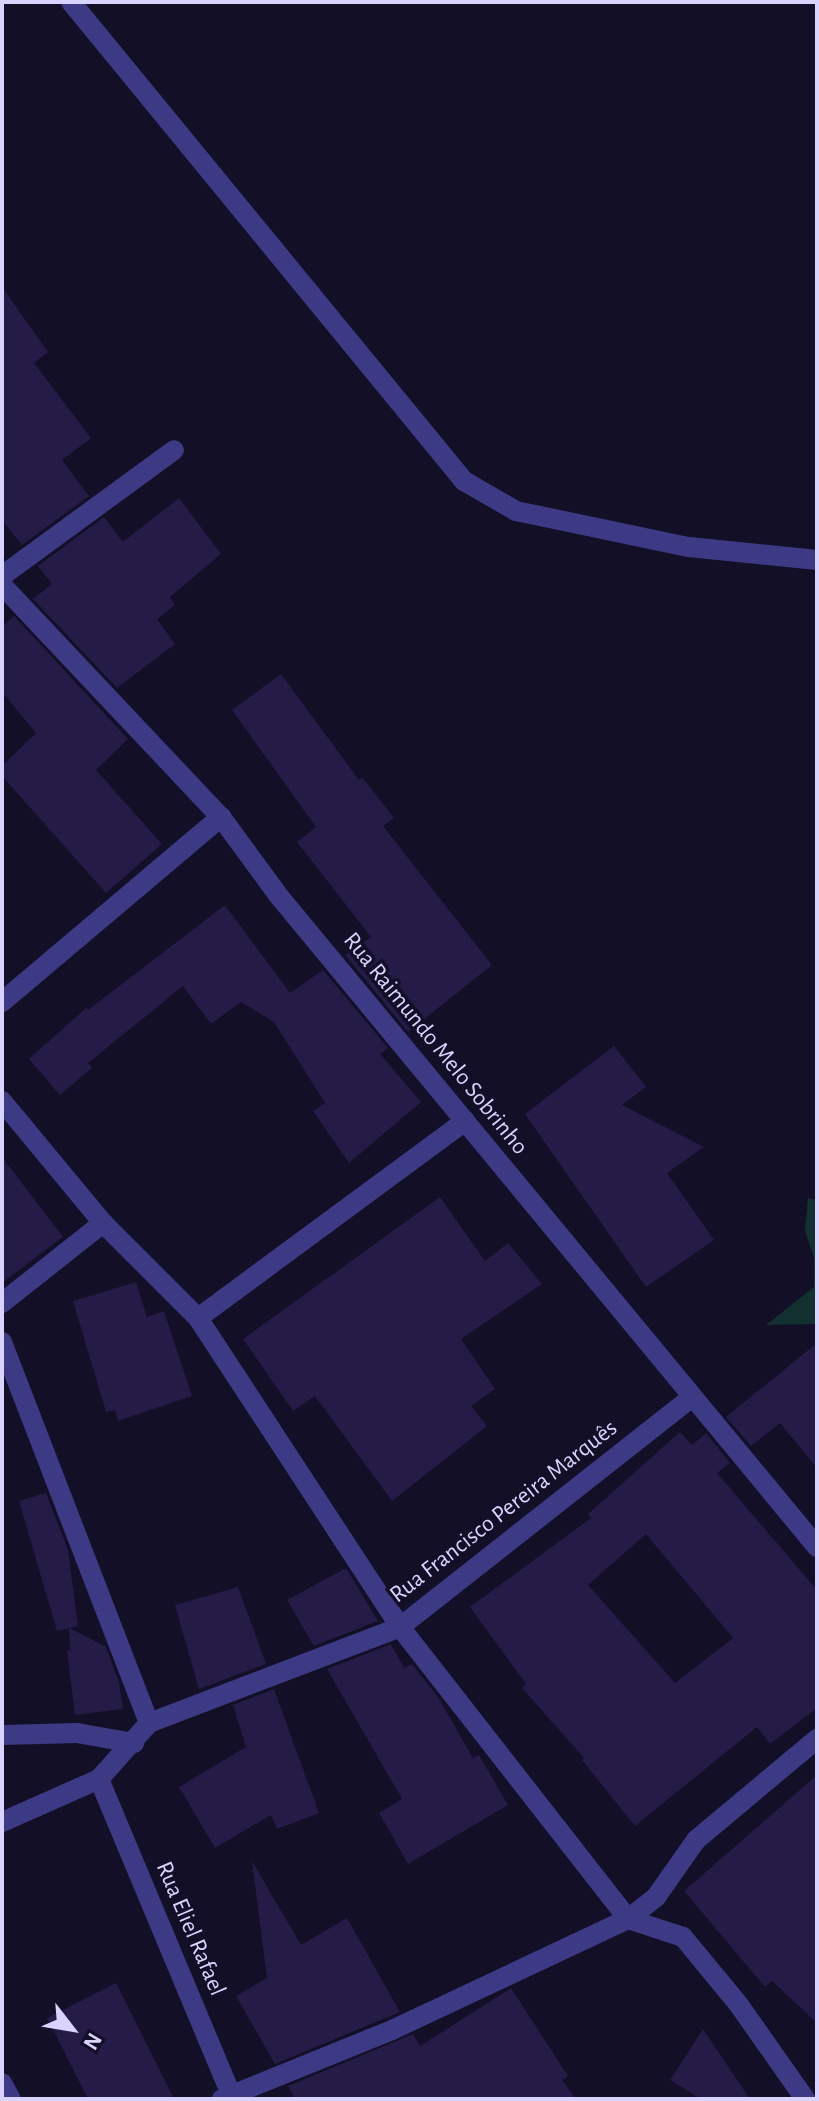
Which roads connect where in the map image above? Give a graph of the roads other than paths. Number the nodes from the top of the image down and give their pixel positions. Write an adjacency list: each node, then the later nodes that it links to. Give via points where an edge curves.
1 (71, 2): 3 (street, via 464,481 516,511 689,547)
2 (174, 450): 4 (street)
3 (817, 560)
4 (2, 576)
5 (2, 585): 6 (street, Rua Raimundo Melo Sobrinho)
6 (221, 817): 7 (street); 9 (street, Rua Raimundo Melo Sobrinho, via 278,895)
7 (2, 1002)
8 (2, 1101): 10 (street)
9 (465, 1121): 12 (street); 14 (street, Rua Raimundo Melo Sobrinho)
10 (103, 1223): 11 (street); 12 (street)
11 (2, 1303)
12 (198, 1318): 16 (street)
13 (2, 1342): 17 (street)
14 (692, 1397): 15 (street, Rua Raimundo Melo Sobrinho); 16 (street, Rua Francisco Pereira Marquês)
15 (817, 1547)
16 (400, 1627): 17 (street, Rua Francisco Pereira Marquês); 23 (street)
17 (149, 1723): 20 (street)
18 (2, 1735): 20 (street, via 77,1733)
19 (817, 1739): 23 (street, via 696,1840 656,1897)
20 (134, 1743): 21 (street)
21 (99, 1779): 22 (street); 25 (street, Rua Eliel Rafael)
22 (2, 1822)
23 (628, 1919): 25 (street, via 392,2030); 27 (street, via 683,1937)
24 (2, 2083): 26 (street)
25 (229, 2097)
26 (11, 2099)
27 (805, 2099)

